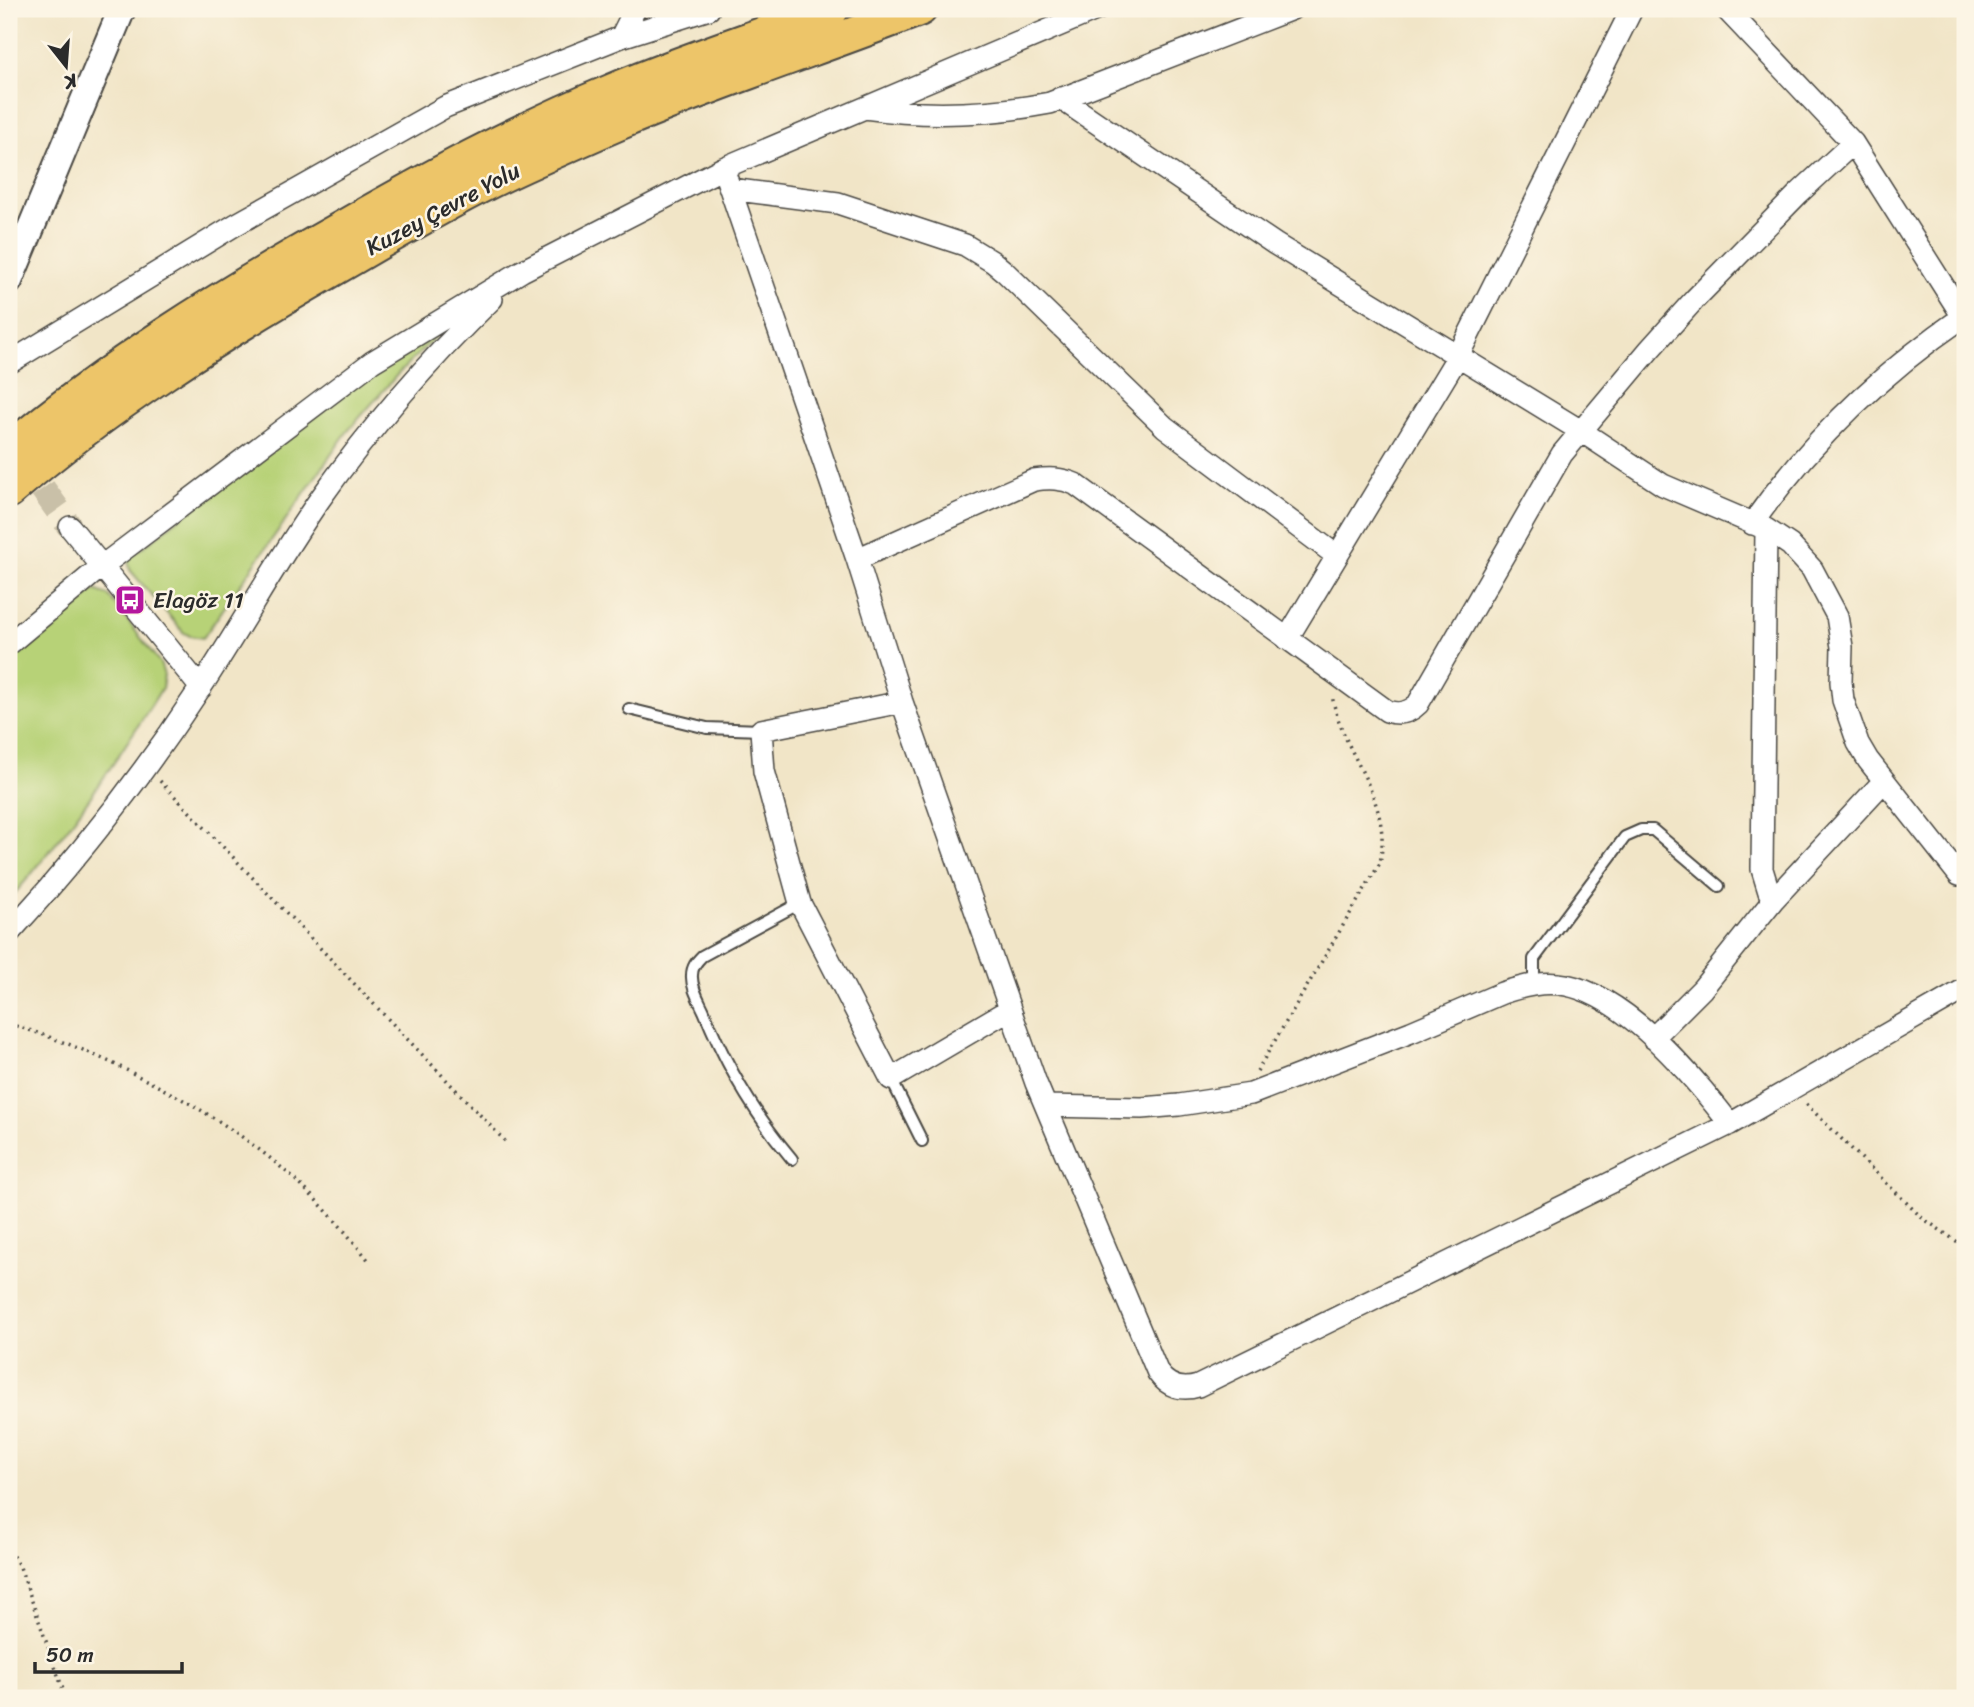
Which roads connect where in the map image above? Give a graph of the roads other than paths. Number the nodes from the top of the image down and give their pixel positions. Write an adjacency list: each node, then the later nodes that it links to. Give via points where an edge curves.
1 (122, 9): 17 (street)
2 (635, 9): 10 (street)
3 (709, 9): 10 (street)
4 (832, 9): 22 (highway, Kuzey Çevre Yolu, via 614,90 406,191 171,331)
5 (920, 9): 23 (highway, Kuzey Çevre Yolu, via 632,118 502,175 252,317 109,414)
6 (1098, 9): 12 (street)
7 (1292, 9): 11 (street)
8 (1632, 9): 19 (street)
9 (1726, 9): 13 (street)
10 (621, 37): 20 (street, via 446,107 224,232)
11 (1060, 98): 12 (street, via 982,113 920,114); 19 (street, via 1275,244)
12 (865, 108): 14 (street)
13 (1853, 143): 18 (street); 21 (street, via 1695,299)
14 (723, 168): 15 (street); 16 (street)
15 (730, 189): 26 (street, via 838,203 981,254 1165,426); 27 (street)
16 (522, 271): 28 (street, via 372,362); 31 (street, via 429,363 346,463 294,537)
17 (9, 281)
18 (1964, 318): 24 (street, via 1903,360 1848,409 1796,465)
19 (1458, 356): 21 (street); 26 (street)
20 (9, 363)
21 (1581, 431): 24 (street, via 1663,485); 29 (street, via 1562,454 1413,709 1387,711)
22 (9, 450)
23 (9, 491)
24 (1759, 526): 35 (street, via 1800,555 1831,602 1841,632 1846,711 1858,743); 38 (street, via 1762,869)
25 (70, 527): 28 (street)
26 (1337, 556): 29 (street)
27 (857, 559): 29 (street, via 1034,480 1066,480); 32 (street)
28 (102, 566): 30 (street); 31 (street)
29 (1287, 639)
30 (9, 644)
31 (201, 688): 40 (street, via 64,871)
32 (902, 702): 34 (street); 43 (street)
33 (629, 709): 34 (lane, via 707,728)
34 (761, 730): 39 (street, via 765,771)
35 (1884, 781): 36 (street); 38 (street)
36 (1959, 875)
37 (1719, 886): 41 (lane, via 1653,830 1625,837 1534,960)
38 (1774, 899): 44 (street, via 1702,989)
39 (800, 903): 45 (street); 49 (lane, via 702,956 692,977 712,1032 741,1089)
40 (9, 933)
41 (1534, 985): 44 (street, via 1565,985 1594,994); 46 (street, via 1502,993 1251,1094 1142,1108)
42 (1965, 989): 47 (street)
43 (1010, 1009): 45 (street); 46 (street)
44 (1653, 1038): 47 (street)
45 (891, 1079): 48 (lane)
46 (1046, 1106): 47 (street, via 1158,1373 1167,1383 1182,1388 1198,1386)
47 (1730, 1124)
48 (922, 1141)
49 (792, 1159)

